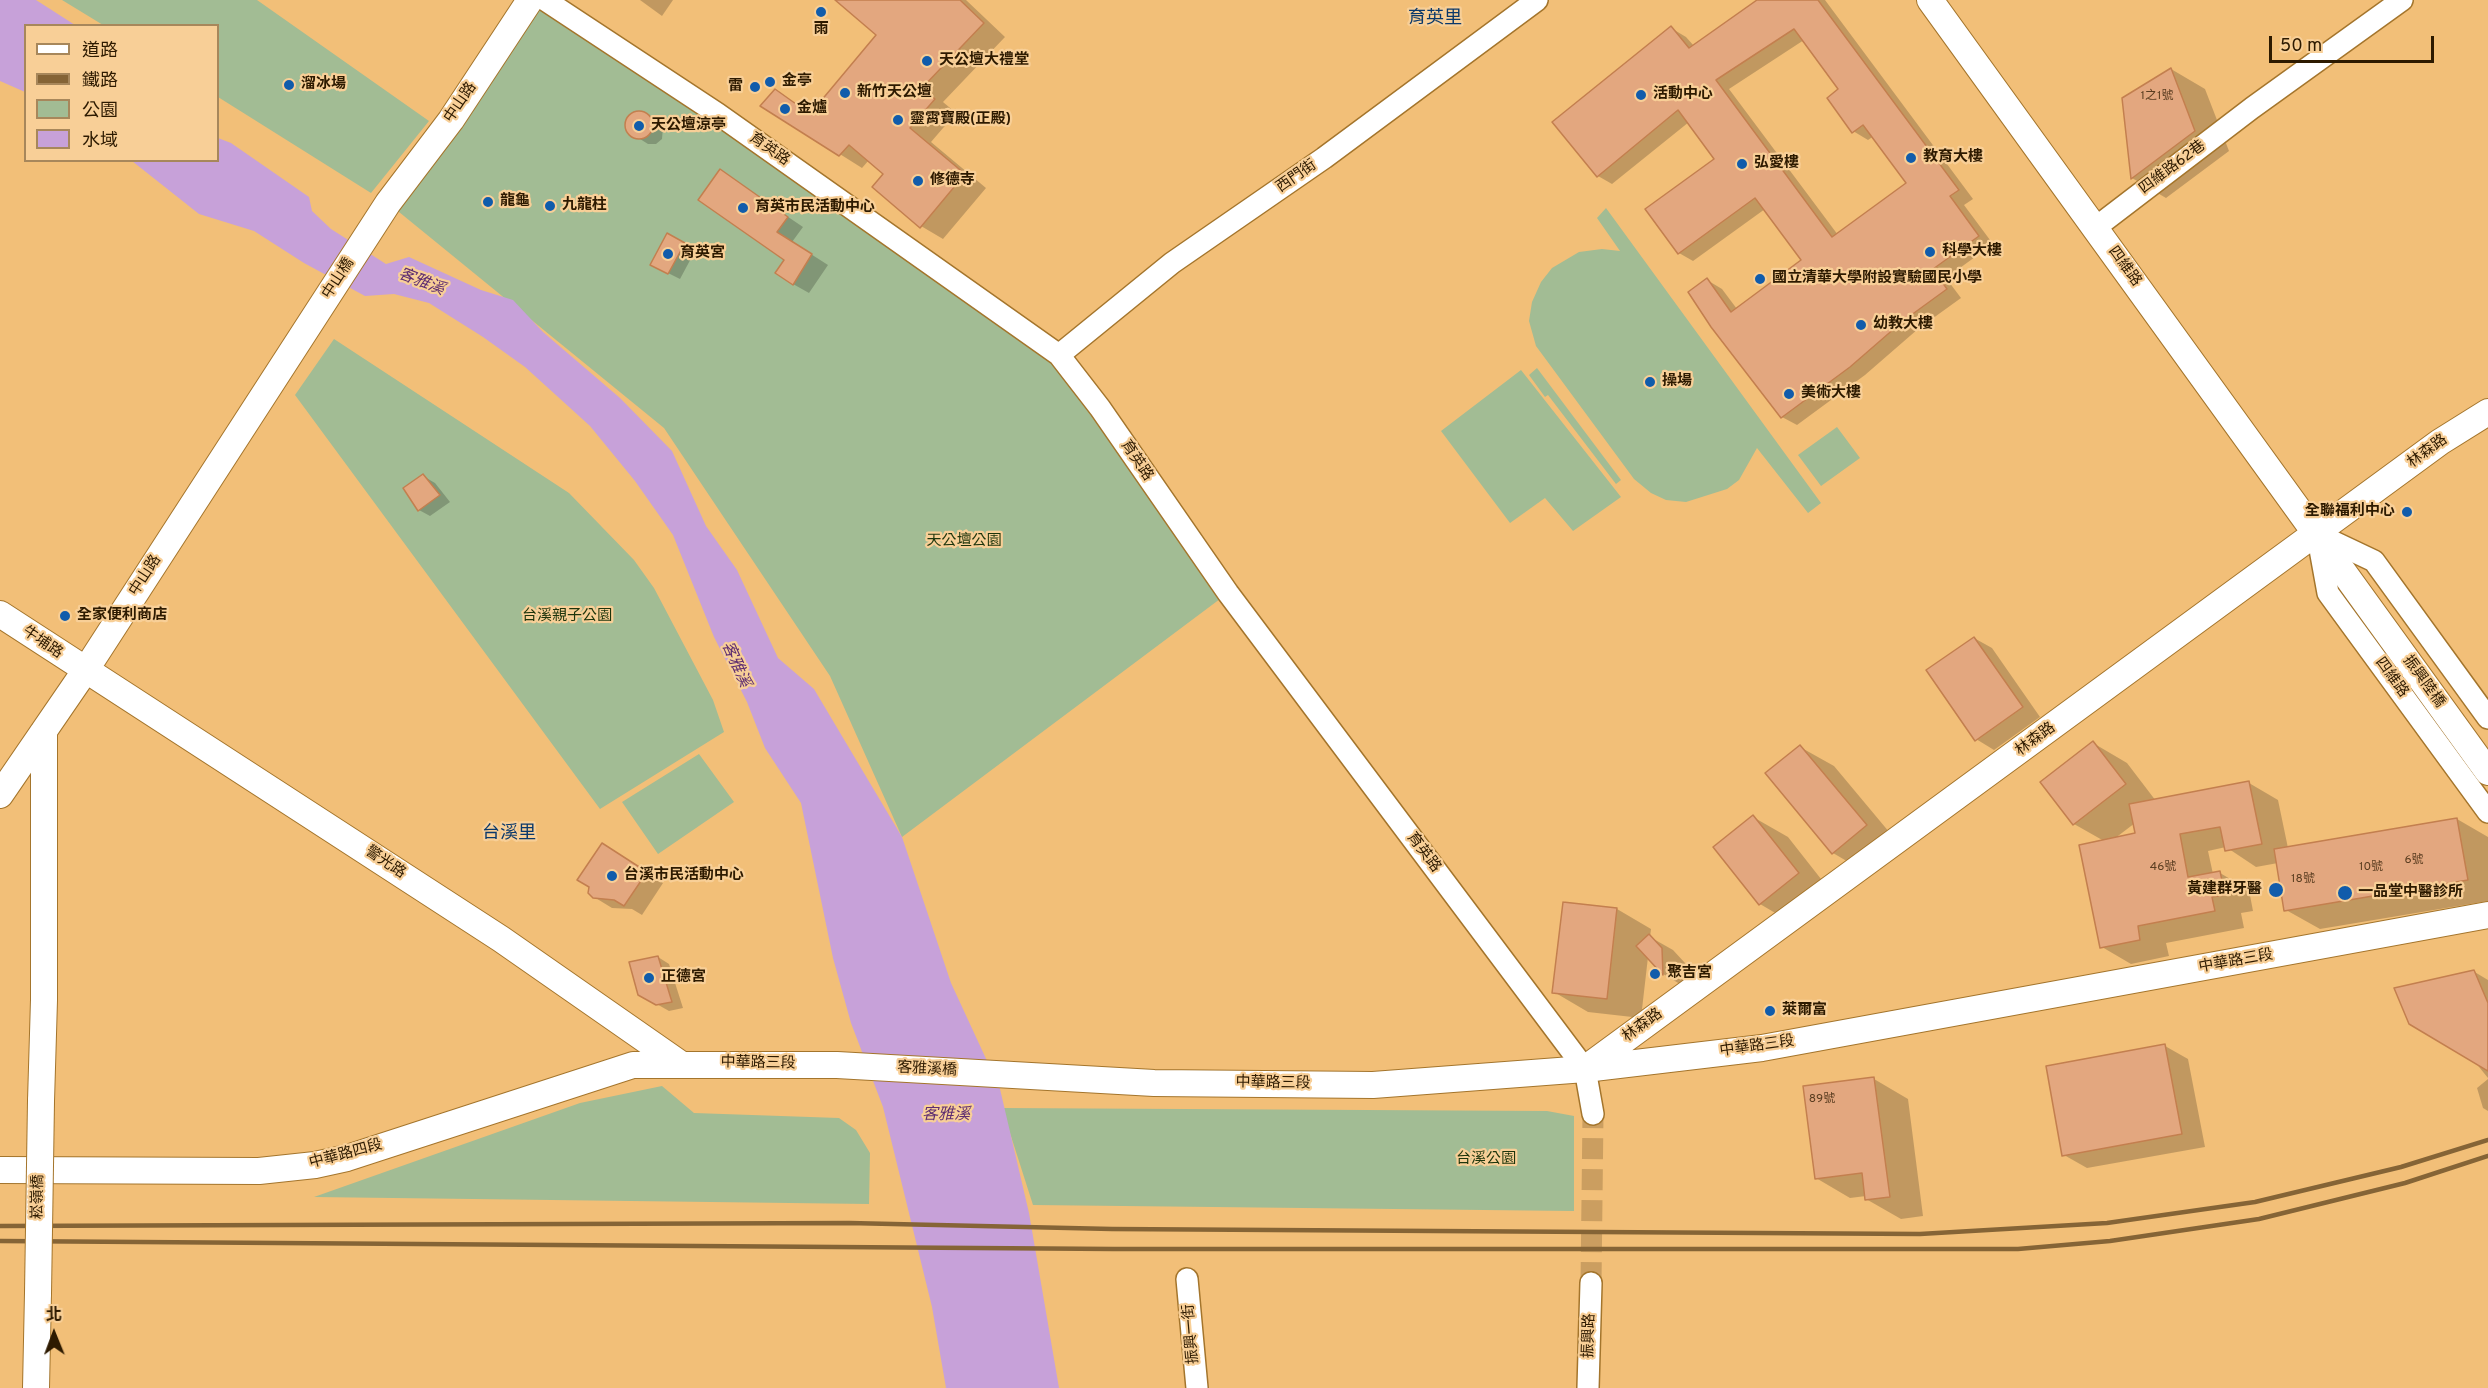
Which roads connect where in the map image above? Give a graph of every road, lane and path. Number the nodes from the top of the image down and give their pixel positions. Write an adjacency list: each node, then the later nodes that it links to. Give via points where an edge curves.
1 (530, 0): 6 (street, 中山路, via 451,120)
2 (544, 0): 9 (street, 育英路, via 718,114)
3 (1537, 0): 9 (street, 西門街, via 1172,264)
4 (1930, 0): 7 (street, 四維路)
5 (2402, 0): 7 (street, 四維路62巷)
6 (388, 203): 8 (street, 中山橋)
7 (2095, 228): 11 (street, 四維路)
8 (289, 354): 14 (street, 中山路)
9 (1059, 355): 25 (street, 育英路, via 1227,593)
10 (2488, 412): 11 (street, 林森路, via 2440,442)
11 (2317, 534): 12 (street, 四維路); 15 (street, 四維路, via 2374,561); 19 (street, 四維路, via 2328,593); 21 (street, 林森路)
12 (2357, 591): 17 (street, 振興陸橋)
13 (0, 614): 14 (street, 牛埔路)
14 (85, 671): 16 (street, 中山路); 23 (street, 警光路, via 509,944)
15 (2488, 718)
16 (44, 731): 18 (street, 中山路); 31 (street, 崧嶺橋, bridge, via 44,1000)
17 (2488, 772)
18 (0, 795)
19 (2488, 812)
20 (2488, 915): 22 (street, 中華路三段, via 1762,1048)
21 (1657, 1016): 22 (street, via 1651,1043 1658,1052); 25 (street, 林森路)
22 (1686, 1057): 25 (street, 中華路三段)
23 (679, 1063): 24 (street, 中華路三段); 28 (street, 中華路四段, via 633,1065 315,1166 259,1171)
24 (837, 1065): 26 (street, 客雅溪橋)
25 (1585, 1069): 26 (street, 中華路三段, via 1373,1085 1155,1083); 27 (street)
26 (1017, 1074)
27 (1593, 1114)
28 (0, 1170)
29 (1187, 1280): 32 (street, 振興一街)
30 (1591, 1283): 33 (street, 振興路)
31 (36, 1388)
32 (1197, 1388)
33 (1588, 1388)

